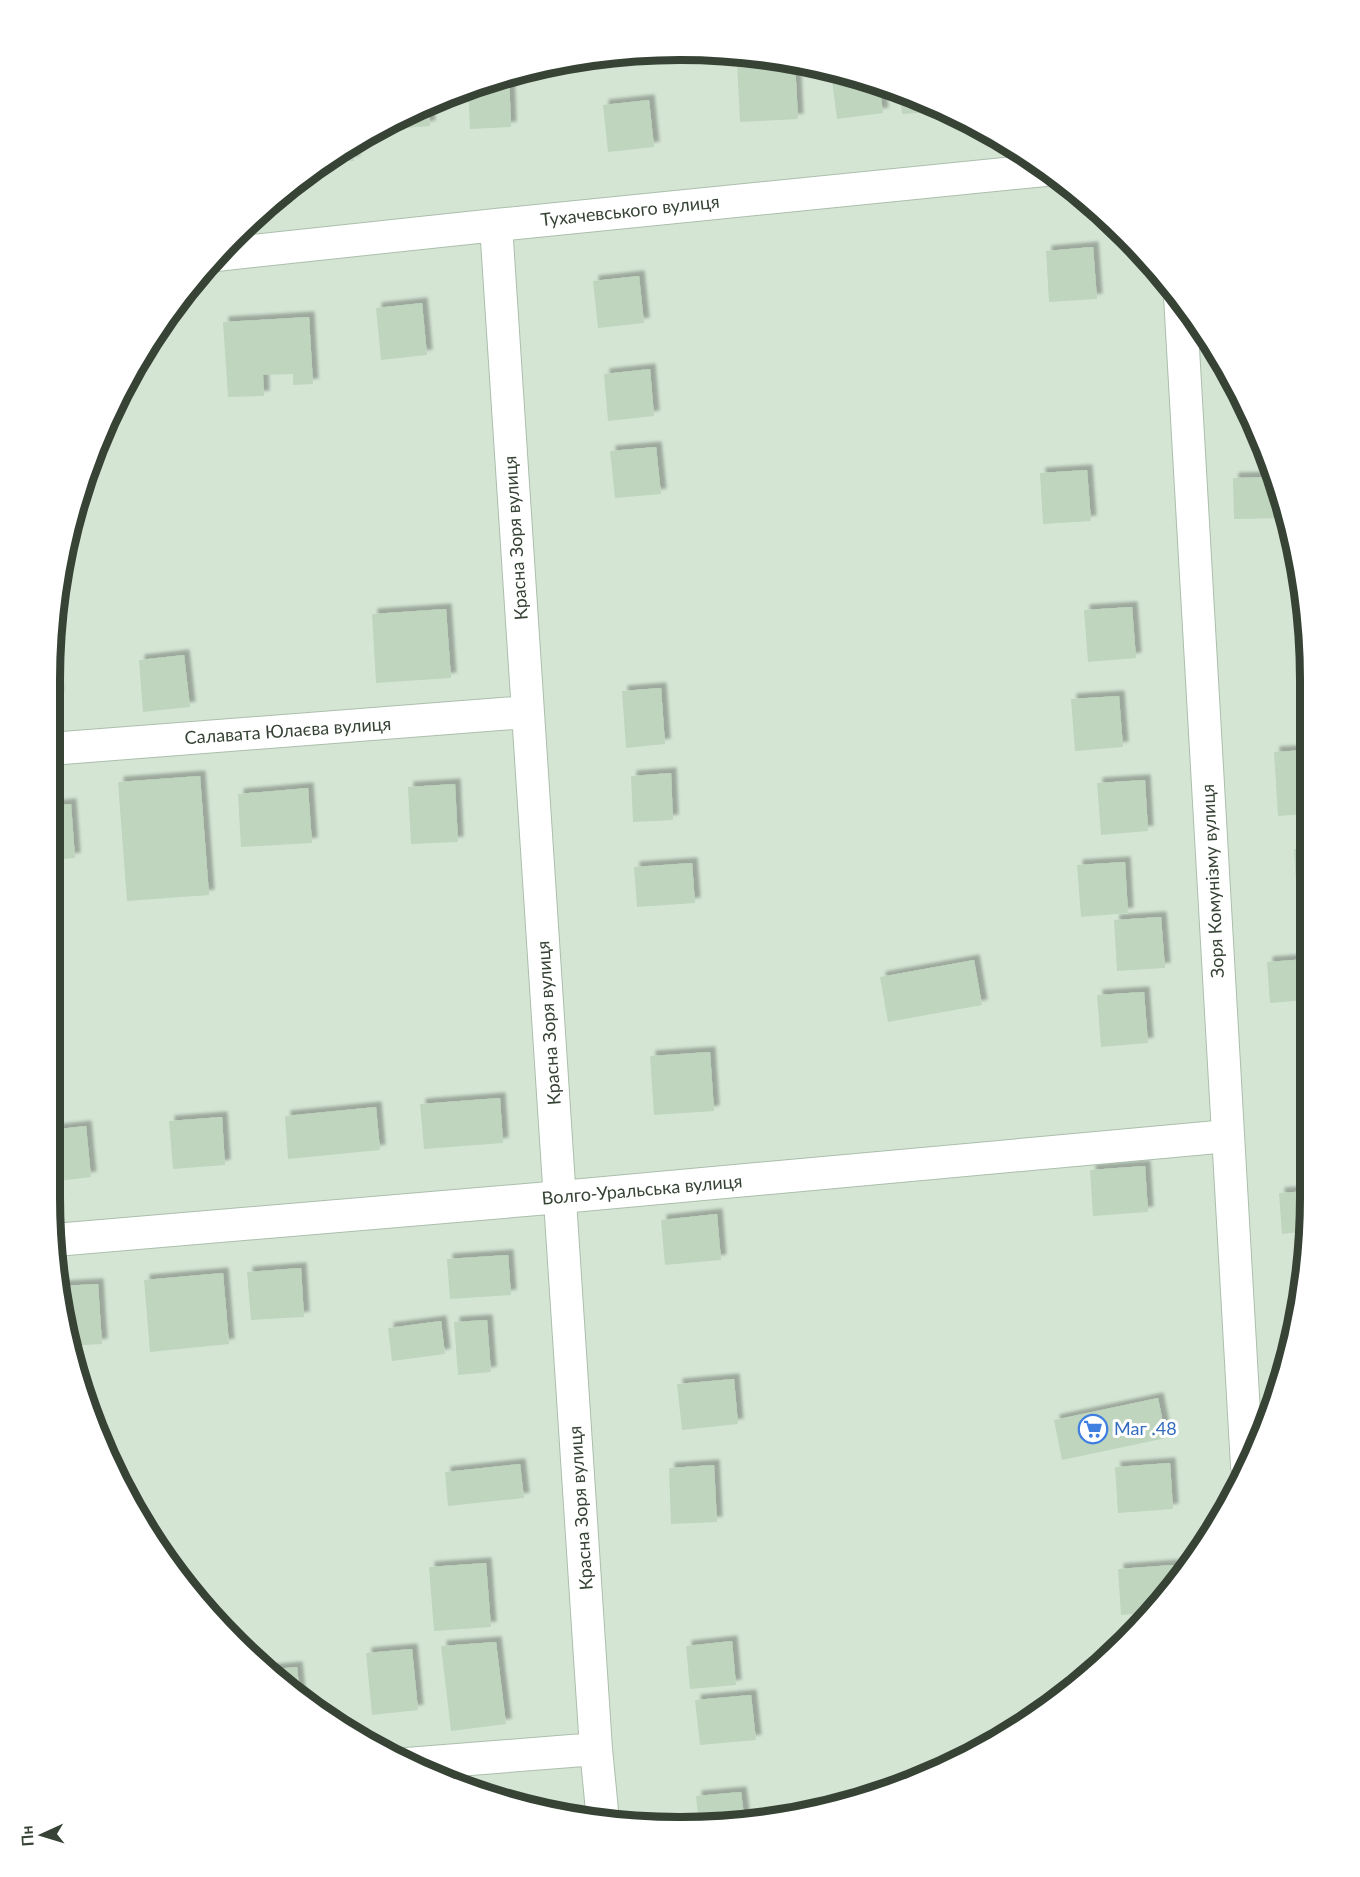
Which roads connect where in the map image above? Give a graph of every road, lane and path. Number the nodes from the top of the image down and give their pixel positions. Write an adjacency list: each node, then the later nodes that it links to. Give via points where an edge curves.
1 (1034, 171): 2 (street, Тухачевського вулиця)
2 (496, 225): 3 (street, Тухачевського вулиця); 5 (street, Красна Зоря вулиця)
3 (231, 253)
4 (1181, 316): 7 (street, Зоря Комунізму вулиця)
5 (526, 712): 6 (street, Салавата Юлаєва вулиця); 8 (street, Красна Зоря вулиця)
6 (60, 748)
7 (1228, 1136): 8 (street, Волго-Уральська вулиця); 10 (street, Зоря Комунізму вулиця)
8 (561, 1197): 9 (street, Волго-Уральська вулиця); 11 (street, Красна Зоря вулиця)
9 (61, 1239)
10 (1246, 1449)
11 (596, 1749): 12 (street); 13 (street, Красна Зоря вулиця)
12 (427, 1762)
13 (602, 1812)

